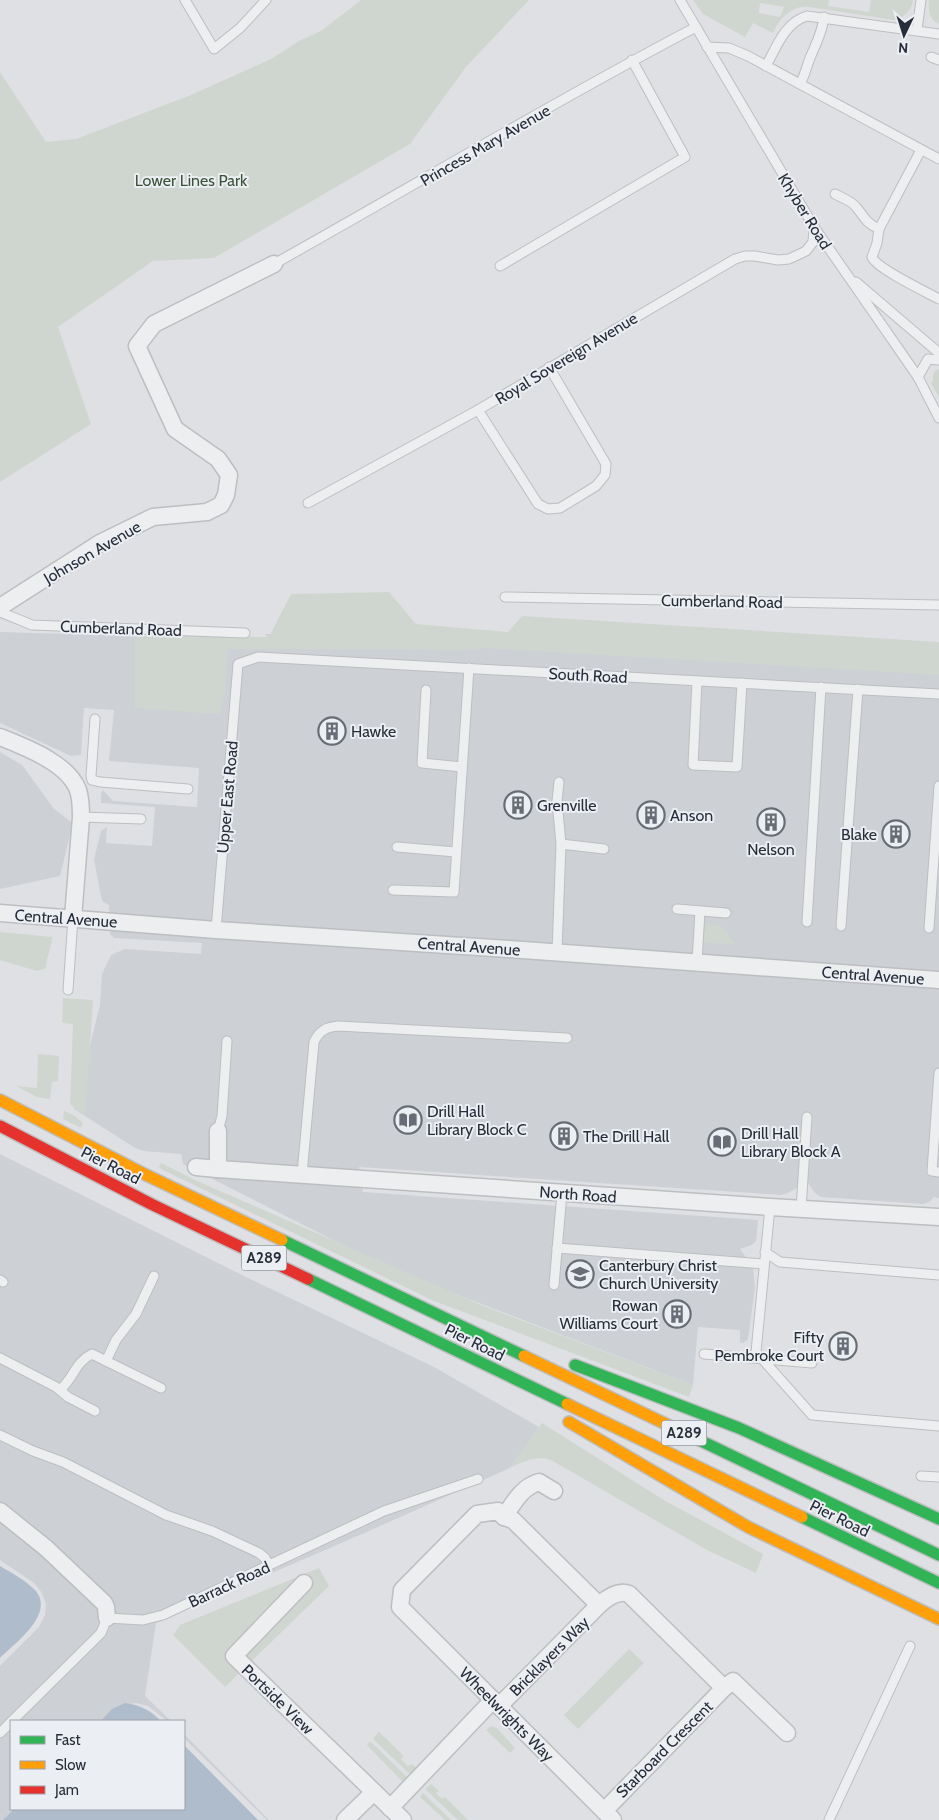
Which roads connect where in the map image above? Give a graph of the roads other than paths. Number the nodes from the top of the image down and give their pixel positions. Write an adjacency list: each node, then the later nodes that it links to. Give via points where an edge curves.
1 (185, 0): 2 (lane, via 214,49 240,28)
2 (266, 0)
3 (680, 0): 6 (lane, Khyber Road)
4 (921, 0): 7 (lane)
5 (824, 17): 7 (lane); 11 (lane, via 807,16 795,21); 12 (lane, via 822,32)
6 (696, 26): 9 (lane, Khyber Road); 10 (lane, Princess Mary Avenue)
7 (917, 30): 8 (lane)
8 (939, 34)
9 (707, 46): 11 (lane, via 729,48); 16 (lane, Khyber Road)
10 (632, 60): 18 (lane, Princess Mary Avenue); 19 (lane, via 685,157)
11 (766, 66): 12 (lane)
12 (800, 84): 13 (lane)
13 (921, 150): 14 (lane); 17 (lane)
14 (939, 160)
15 (835, 194): 17 (lane, via 856,205 862,217)
16 (814, 227): 20 (lane, Khyber Road); 24 (lane, Royal Sovereign Avenue, via 813,242 806,251 789,259 755,256 735,259)
17 (879, 229): 21 (lane, via 873,261)
18 (274, 264): 31 (street, Johnson Avenue, via 154,324 137,346 175,429 218,459 229,475 221,505 207,512 153,517 100,543)
19 (500, 266)
20 (846, 274): 22 (lane); 25 (lane, Khyber Road)
21 (939, 299)
22 (939, 353)
23 (939, 360): 25 (lane, via 928,359)
24 (549, 367): 26 (lane, Royal Sovereign Avenue); 26 (lane, via 606,464 605,475 596,486 560,508 548,509 538,504)
25 (918, 377): 27 (lane, Khyber Road)
26 (478, 410): 28 (lane, Royal Sovereign Avenue)
27 (939, 418)
28 (308, 503)
29 (505, 598): 30 (lane, Cumberland Road)
30 (939, 605)
31 (0, 607)
32 (0, 612): 33 (lane, Cumberland Road, via 32,625)
33 (245, 633)
34 (238, 664): 35 (lane, South Road, via 258,657); 65 (lane, Upper East Road)
35 (469, 668): 36 (lane, South Road); 44 (lane)
36 (697, 681): 37 (lane, South Road); 37 (lane, via 693,765 737,767)
37 (742, 683): 38 (lane, South Road)
38 (821, 687): 39 (lane, South Road); 62 (lane)
39 (858, 689): 41 (lane, South Road); 63 (lane)
40 (426, 690): 44 (lane, via 422,763)
41 (939, 694)
42 (95, 719): 45 (lane)
43 (0, 737): 48 (street, via 62,768)
44 (462, 767): 55 (lane)
45 (92, 780): 48 (lane); 49 (lane)
46 (559, 782): 52 (lane)
47 (939, 786): 64 (lane)
48 (77, 789): 50 (street)
49 (188, 789)
50 (81, 817): 51 (lane); 61 (street)
51 (141, 820)
52 (561, 844): 54 (lane); 66 (lane)
53 (397, 847): 55 (lane)
54 (604, 849)
55 (456, 852): 56 (lane, via 454,892)
56 (393, 890)
57 (677, 909): 58 (lane)
58 (700, 911): 60 (lane); 67 (lane)
59 (0, 913): 61 (street, Central Avenue)
60 (726, 913)
61 (73, 918): 65 (street, Central Avenue); 69 (lane)
62 (807, 922)
63 (841, 926)
64 (929, 928)
65 (216, 930): 66 (street, Central Avenue)
66 (557, 952): 67 (street, Central Avenue)
67 (697, 962): 68 (street, Central Avenue)
68 (939, 980)
69 (68, 990)
70 (566, 1038): 80 (lane, via 328,1027 317,1035 314,1042)
71 (227, 1041): 76 (lane)
72 (939, 1073): 79 (lane, via 932,1171)
73 (0, 1100): 91 (main road, Pier Road / A289, via 142,1173)
74 (807, 1117): 83 (lane)
75 (0, 1126): 99 (main road, Pier Road / A289, via 151,1204)
76 (218, 1131): 78 (street)
77 (196, 1167): 78 (street, North Road)
78 (218, 1169): 80 (street, North Road)
79 (939, 1172)
80 (302, 1174): 81 (street, North Road)
81 (562, 1194): 82 (street, North Road); 85 (lane)
82 (770, 1208): 83 (street, North Road); 86 (lane)
83 (801, 1209): 84 (street, North Road)
84 (939, 1216)
85 (557, 1248): 87 (lane); 90 (lane)
86 (765, 1252): 87 (lane); 88 (lane, via 780,1262)
87 (764, 1264): 95 (lane, via 756,1352)
88 (939, 1275)
89 (154, 1276): 96 (lane, via 136,1314 116,1340)
90 (554, 1285)
91 (429, 1311): 93 (main road); 112 (main road, Pier Road / A289)
92 (704, 1354): 95 (lane)
93 (550, 1355)
94 (0, 1358): 101 (lane)
95 (762, 1359): 98 (lane); 103 (lane, via 812,1415)
96 (106, 1361): 100 (lane); 101 (lane, via 92,1354 82,1360)
97 (568, 1362): 111 (main road, via 740,1428)
98 (812, 1362)
99 (529, 1386): 115 (main road, Pier Road / A289); 118 (main road, via 558,1415 748,1527)
100 (161, 1388)
101 (60, 1390): 102 (lane)
102 (95, 1411)
103 (939, 1426)
104 (0, 1435): 113 (lane, via 63,1462 166,1515 212,1531 259,1553)
105 (921, 1476): 106 (lane)
106 (939, 1477)
107 (478, 1479): 113 (lane, Barrack Road, via 384,1511)
108 (554, 1491): 110 (street, via 540,1482 529,1485)
109 (0, 1511): 117 (street, via 46,1548 104,1603)
110 (504, 1517): 116 (street, via 513,1520); 121 (street, Wheelwrights Way, via 498,1511 477,1514 402,1590 400,1607)
111 (939, 1519)
112 (939, 1555)
113 (269, 1565): 117 (lane, Barrack Road, via 154,1618)
114 (304, 1583): 126 (street, Portside View, via 234,1656)
115 (939, 1583)
116 (599, 1605): 120 (street, Starboard Crescent, via 611,1596 630,1594); 121 (street, Bricklayers Way)
117 (107, 1618): 122 (lane, via 101,1633)
118 (939, 1619)
119 (910, 1646): 131 (lane)
120 (724, 1688): 125 (street, Starboard Crescent, via 733,1681); 128 (street, Starboard Crescent)
121 (496, 1703): 127 (street, Bricklayers Way); 128 (street, Wheelwrights Way)
122 (13, 1720)
123 (10, 1723): 124 (lane)
124 (0, 1733)
125 (787, 1733)
126 (374, 1792): 127 (street, Portside View); 129 (street)
127 (390, 1808): 130 (street, Portside View)
128 (608, 1815)
129 (345, 1820)
130 (402, 1820)
131 (829, 1820)

